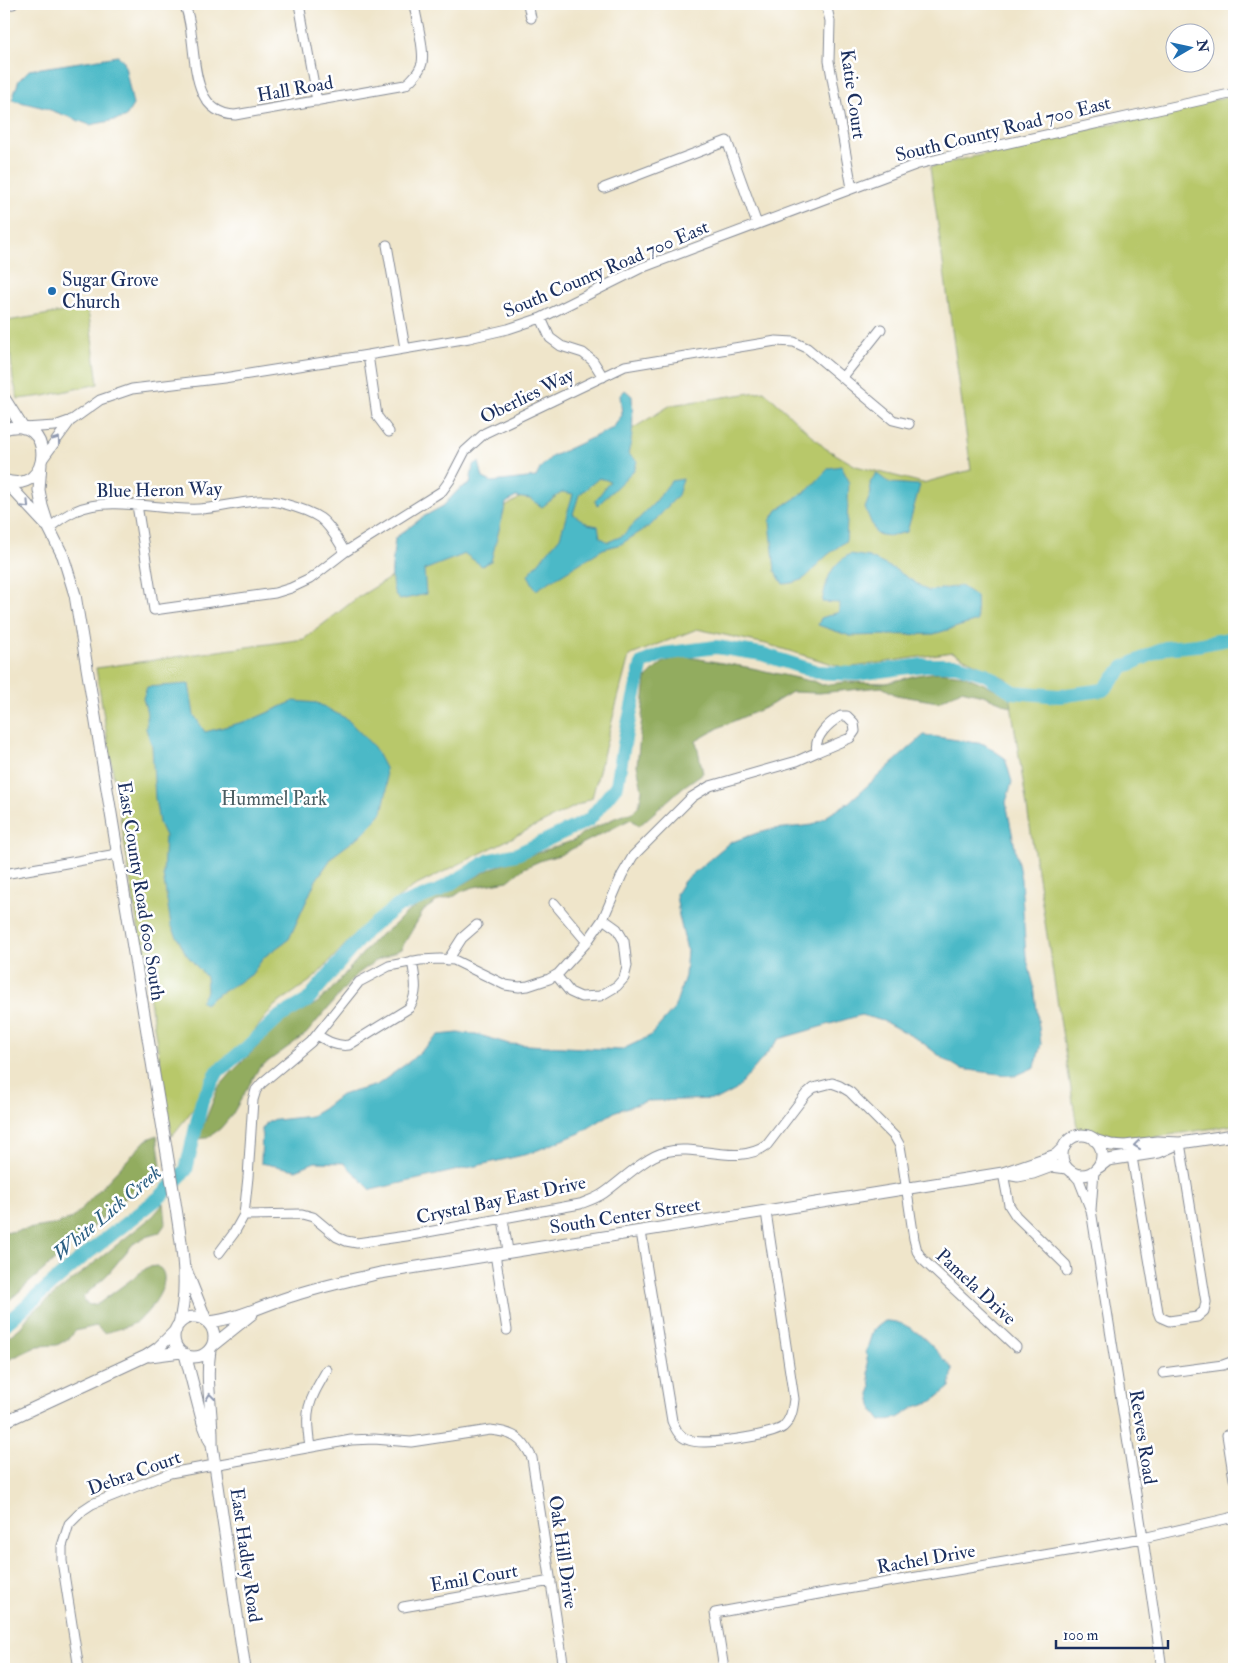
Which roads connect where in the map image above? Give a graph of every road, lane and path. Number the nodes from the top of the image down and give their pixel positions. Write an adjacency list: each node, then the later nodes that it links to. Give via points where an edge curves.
1 (13, 4): 7 (street)
2 (184, 4): 10 (street, Hall Road, via 199,86 211,108 235,116)
3 (299, 4): 10 (street)
4 (414, 4): 10 (street, Hall Road, via 422,62 409,82 399,87)
5 (528, 4): 8 (street)
6 (826, 4): 12 (street, Katie Court, via 830,21 829,61)
7 (4, 5)
8 (531, 18)
9 (1234, 93): 12 (street, South County Road 700 East, via 946,157)
10 (317, 101)
11 (604, 188): 13 (street, via 727,141)
12 (852, 188): 13 (street, South County Road 700 East)
13 (757, 224): 15 (street, South County Road 700 East, via 641,268)
14 (387, 245): 17 (street)
15 (541, 318): 17 (street, South County Road 700 East, via 486,334); 19 (street, via 550,338 561,346 583,353)
16 (881, 329): 20 (street)
17 (405, 348): 18 (street, South County Road 700 East)
18 (368, 355): 22 (street, South County Road 700 East, via 132,389 100,400); 26 (street, via 378,416)
19 (603, 376): 20 (street, Oberlies Way, via 625,366 776,341 794,342 807,348); 31 (street, Oberlies Way, via 485,433 465,451 442,491)
20 (842, 378): 23 (street, Oberlies Way, via 893,420)
21 (4, 398): 24 (main road)
22 (72, 420): 24 (street, South County Road 700 East, via 55,426); 27 (street, South County Road 700 East, one-way to 22)
23 (909, 424)
24 (23, 428): 25 (main road); 27 (main road, East County Road 600 South, via 40,442)
25 (4, 429)
26 (389, 432)
27 (42, 462): 28 (main road, via 33,476 25,480); 30 (main road, East County Road 600 South, via 40,497)
28 (4, 480): 30 (main road, East County Road 600 South, one-way to 30)
29 (137, 505): 30 (street, Blue Heron Way, via 122,503 76,510); 31 (street, Blue Heron Way, via 201,509 273,501 320,518); 31 (street, Oberlies Way, via 154,610 275,593 310,579)
30 (49, 528): 33 (main road, East County Road 600 South, via 63,556 75,595)
31 (345, 552)
32 (818, 752): 32 (street, via 850,738 855,731 854,722 847,716 834,720 819,737 816,743); 36 (street, via 710,786 696,794 632,856)
33 (117, 854): 34 (street); 60 (main road, East County Road 600 South)
34 (4, 874)
35 (554, 903): 38 (street)
36 (603, 919): 38 (street); 41 (street, via 617,929 624,941 627,966 624,978 610,992 585,998 570,992)
37 (477, 925): 39 (street, via 462,938)
38 (587, 942): 41 (street)
39 (448, 960): 40 (street); 41 (street, via 505,985 519,987)
40 (412, 961): 42 (street, via 389,966 359,982); 42 (street, via 416,988 409,1008 349,1045 340,1045)
41 (556, 975)
42 (317, 1035): 54 (street, via 256,1090)
43 (1234, 1134): 45 (main road)
44 (1094, 1140): 45 (main road, one-way to 44, via 1157,1142 1125,1146); 46 (main road, via 1078,1136); 48 (main road, via 1102,1155)
45 (1180, 1144): 47 (main road); 47 (street, via 1206,1306 1197,1317 1164,1320 1158,1312)
46 (1065, 1146): 49 (main road, via 1063,1158); 50 (main road, South Center Street, via 1056,1155)
47 (1132, 1157): 48 (main road, via 1108,1160)
48 (1096, 1169): 49 (main road, via 1083,1175); 52 (street, Reeves Road)
49 (1070, 1170): 50 (main road, South Center Street, via 1052,1166 1033,1174); 52 (street, Reeves Road, via 1079,1180)
50 (1003, 1173): 51 (main road, South Center Street); 61 (street, via 1010,1208 1066,1266)
51 (907, 1189): 53 (main road, South Center Street); 55 (street, Crystal Bay East Drive, via 900,1146 895,1137 850,1092 832,1083 813,1088 806,1094 760,1150 740,1155 679,1150 663,1152 590,1200); 66 (street, Pamela Drive, via 915,1245 922,1259)
52 (1091, 1210): 81 (street, Reeves Road)
53 (766, 1212): 56 (main road, South Center Street); 56 (street, via 793,1388 793,1410 784,1426 776,1431 734,1439 697,1443 676,1431)
54 (244, 1215): 55 (street, Crystal Bay East Drive, via 302,1214 313,1217 337,1238 357,1243); 58 (street)
55 (503, 1219): 57 (street)
56 (642, 1232): 57 (main road, South Center Street)
57 (508, 1251): 59 (main road, South Center Street)
58 (219, 1253)
59 (495, 1254): 62 (main road, South Center Street, via 380,1273 293,1295); 65 (street)
60 (184, 1264): 63 (main road, East County Road 600 South); 64 (main road, East County Road 600 South, via 184,1304)
61 (1067, 1271)
62 (256, 1310): 63 (main road, South Center Street, via 228,1320); 67 (main road, South Center Street)
63 (207, 1321): 64 (main road, via 190,1317); 67 (main road, via 214,1333)
64 (178, 1327): 68 (main road, via 175,1341); 69 (main road)
65 (508, 1330)
66 (1016, 1347)
67 (211, 1348): 68 (main road, via 198,1356); 76 (main road, East Hadley Road, one-way to 67, via 208,1377)
68 (183, 1353): 69 (main road); 76 (main road, East Hadley Road)
69 (146, 1356): 73 (main road)
70 (1234, 1361): 72 (street)
71 (327, 1370): 77 (street, via 310,1400 307,1414)
72 (1163, 1373)
73 (4, 1422)
74 (1227, 1435): 79 (street)
75 (522, 1442): 77 (street, Debra Court, via 513,1435 490,1430 411,1442 362,1439); 82 (street, Oak Hill Drive, via 532,1458)
76 (212, 1445): 78 (main road, East Hadley Road)
77 (310, 1447): 78 (street, Debra Court)
78 (215, 1464): 84 (street, Debra Court, via 170,1473 92,1504 69,1524 62,1546 62,1561); 85 (main road, East Hadley Road)
79 (1234, 1479)
80 (1234, 1517): 81 (street, Rachel Drive)
81 (1143, 1538): 87 (street, Rachel Drive, via 715,1613); 88 (street, Reeves Road)
82 (551, 1581): 83 (street, Emil Court); 86 (street, Oak Hill Drive)
83 (403, 1607)
84 (79, 1669)
85 (245, 1669)
86 (564, 1669)
87 (724, 1669)
88 (1162, 1669)

